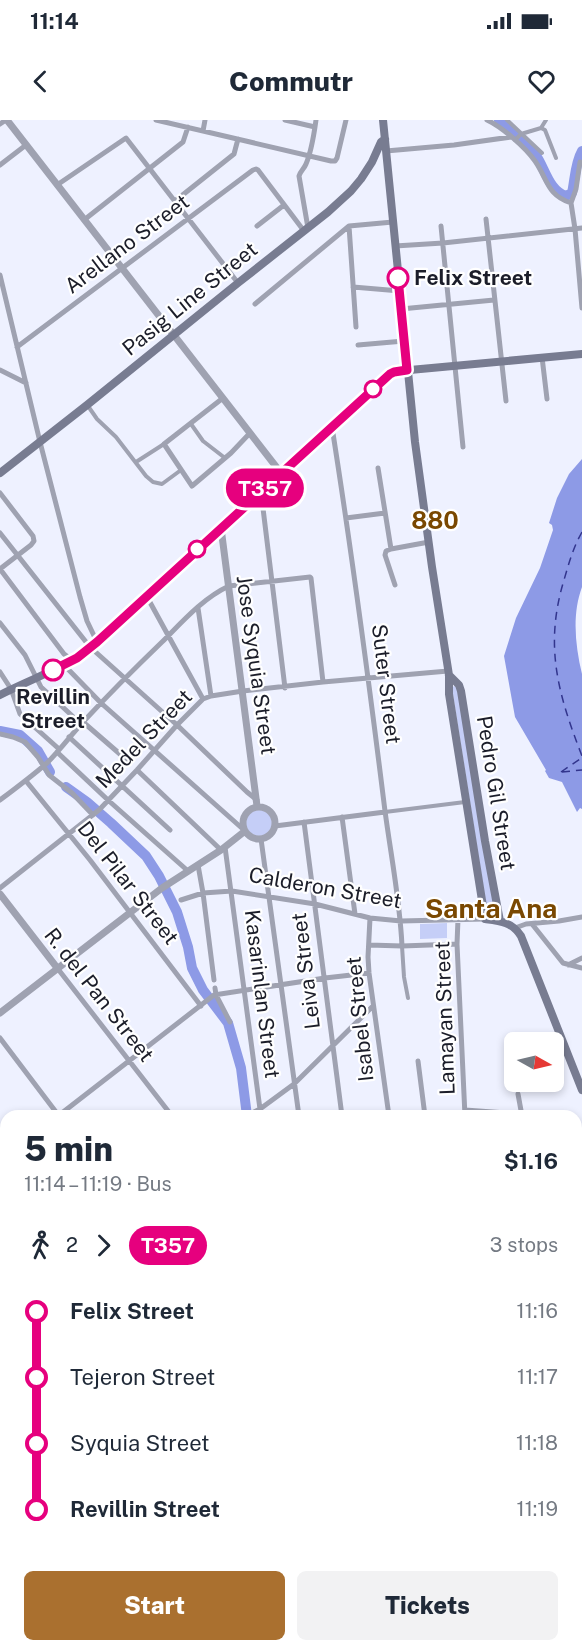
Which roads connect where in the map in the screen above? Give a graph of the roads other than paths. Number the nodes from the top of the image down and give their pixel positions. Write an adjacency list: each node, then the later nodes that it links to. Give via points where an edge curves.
1 (6, 120): 11 (street); 20 (street)
2 (156, 120): 12 (street)
3 (206, 120): 15 (street)
4 (285, 120): 13 (street)
5 (316, 120): 13 (street)
6 (346, 120): 23 (street, via 335,161)
7 (383, 120): 18 (main road, Pedro Gil Street)
8 (488, 120): 19 (street)
9 (507, 120): 16 (street)
10 (546, 120): 14 (street)
11 (0, 124)
12 (188, 127): 15 (street); 27 (street, via 183,142)
13 (315, 127): 23 (street)
14 (541, 128): 16 (street); 24 (street)
15 (203, 131): 17 (street)
16 (521, 134): 19 (street); 22 (street)
17 (238, 139): 23 (street); 29 (street, via 234,154)
18 (385, 139): 21 (main road, Pedro Gil Street); 41 (main road, Pasig Line Street, via 361,179)
19 (514, 139): 21 (street); 30 (street, via 534,160 552,192)
20 (26, 145): 26 (street); 28 (street)
21 (386, 151): 35 (main road, Pedro Gil Street)
22 (542, 153)
23 (309, 155): 41 (street, via 299,176)
24 (556, 158)
25 (580, 162): 30 (street)
26 (0, 165)
27 (150, 168): 28 (street, via 126,138); 29 (street); 34 (street)
28 (57, 184): 34 (street)
29 (175, 201): 32 (street)
30 (571, 203): 40 (street)
31 (284, 205): 32 (street, Arellano Street, via 256,169); 36 (street); 41 (street)
32 (189, 218): 45 (street, Arellano Street); 47 (street)
33 (486, 219): 42 (street)
34 (84, 220): 45 (street)
35 (393, 222): 37 (street); 44 (main road, Pedro Gil Street)
36 (257, 226)
37 (349, 226): 48 (street); 51 (street)
38 (441, 226): 43 (street)
39 (582, 228): 40 (street)
40 (575, 229): 42 (street); 53 (street)
41 (306, 230): 47 (main road, Pasig Line Street)
42 (487, 238): 43 (street); 50 (street)
43 (443, 243): 44 (street); 52 (street)
44 (395, 246): 49 (main road, Pedro Gil Street)
45 (122, 268): 56 (street); 59 (street, Arellano Street)
46 (0, 275): 59 (street)
47 (238, 283): 56 (main road, Pasig Line Street)
48 (353, 287): 49 (street); 55 (street)
49 (400, 291): 54 (main road, Pedro Gil Street)
50 (494, 300): 52 (street); 62 (street)
51 (255, 304)
52 (449, 305): 54 (street); 63 (street)
53 (582, 308)
54 (401, 309): 57 (main road, Pedro Gil Street)
55 (356, 327)
56 (173, 334): 67 (street); 70 (main road, Pasig Line Street)
57 (404, 341): 58 (street); 65 (main road, Pedro Gil Street)
58 (358, 345)
59 (17, 347): 66 (street)
60 (582, 354): 61 (main road)
61 (542, 357): 62 (main road); 68 (street)
62 (501, 361): 63 (main road); 69 (street)
63 (455, 365): 65 (main road); 76 (street)
64 (0, 370): 66 (street)
65 (407, 370): 72 (main road, via 390,374); 89 (main road, Pedro Gil Street)
66 (26, 383): 74 (street)
67 (223, 398): 71 (street); 73 (street)
68 (547, 399)
69 (506, 401)
70 (87, 405): 74 (main road, Pasig Line Street); 78 (street)
71 (191, 424): 75 (street); 77 (street, via 203,441)
72 (332, 427): 82 (main road); 86 (street, Suter Street)
73 (250, 433): 77 (street); 82 (street)
74 (40, 442): 81 (main road, Pasig Line Street); 100 (street)
75 (164, 444): 78 (street); 80 (street)
76 (463, 447)
77 (225, 458): 80 (street, via 192,486)
78 (136, 462): 80 (street, via 153,482 162,484)
79 (378, 468): 85 (street)
80 (182, 470)
81 (0, 473)
82 (281, 473): 83 (main road)
83 (261, 492): 87 (main road); 93 (street)
84 (0, 493): 91 (street, via 33,536 31,545)
85 (385, 513): 86 (street); 90 (street)
86 (346, 518): 106 (street, Suter Street)
87 (221, 528): 95 (street, Jose Syquia Street); 96 (main road)
88 (0, 533): 91 (street)
89 (429, 543): 90 (street); 104 (main road, Pedro Gil Street)
90 (390, 549): 94 (street, via 385,555)
91 (18, 555): 92 (street); 100 (street)
92 (0, 569): 101 (street)
93 (272, 581): 95 (street); 108 (street, via 310,577); 109 (street)
94 (395, 585)
95 (229, 586): 97 (street); 111 (street, Jose Syquia Street)
96 (146, 595): 99 (street); 100 (main road)
97 (198, 608): 99 (street); 113 (street)
98 (0, 623): 105 (street)
99 (169, 635): 107 (street); 114 (street)
100 (93, 645): 101 (main road); 107 (street, via 109,666)
101 (72, 660): 102 (main road)
102 (64, 665): 105 (main road); 115 (street)
103 (0, 672): 110 (street)
104 (449, 673): 106 (street, Medel Street); 129 (main road, Pedro Gil Street); 157 (main road, Pedro Gil Street, via 461,691)
105 (37, 677): 110 (main road); 116 (street, via 41,687)
106 (369, 677): 108 (street, Medel Street); 131 (street, Suter Street)
107 (125, 678): 115 (street); 117 (street)
108 (323, 682): 109 (street, Medel Street)
109 (285, 688): 111 (street, Medel Street)
110 (11, 689): 112 (main road); 120 (street, via 20,714)
111 (243, 692): 113 (street, Medel Street); 130 (street, Jose Syquia Street)
112 (0, 695)
113 (211, 696): 114 (street, Medel Street)
114 (202, 699): 117 (street, Medel Street)
115 (101, 703): 116 (street); 121 (street)
116 (82, 723): 119 (street); 122 (street)
117 (177, 725): 121 (street, Medel Street); 130 (street)
118 (0, 734): 123 (street, via 25,742)
119 (69, 737): 120 (street); 126 (street)
120 (58, 751): 123 (street); 128 (street)
121 (154, 751): 124 (street, Medel Street); 137 (street)
122 (128, 762)
123 (46, 764): 125 (street); 132 (street, via 49,775)
124 (137, 770): 126 (street, Medel Street); 140 (street)
125 (26, 781): 127 (street); 138 (street, Del Pilar Street)
126 (123, 785): 128 (street, Medel Street); 136 (street)
127 (0, 800)
128 (109, 801): 132 (street, Medel Street); 142 (street)
129 (466, 802): 131 (street); 155 (main road, Pedro Gil Street)
130 (257, 803): 135 (street, via 271,812); 137 (street, via 244,815)
131 (386, 812): 133 (street); 156 (street, Suter Street)
132 (95, 813): 138 (street, Medel Street)
133 (342, 817): 134 (street); 151 (street)
134 (304, 822): 135 (street); 149 (street, Leiva Street)
135 (275, 826): 139 (street)
136 (170, 830)
137 (244, 831): 139 (street); 140 (street)
138 (69, 834): 143 (street, Medel Street); 150 (street, Del Pilar Street)
139 (261, 839): 147 (street)
140 (223, 849): 141 (street); 144 (street, Kasarinlan Street)
141 (198, 865): 142 (street); 145 (street)
142 (188, 871): 150 (street)
143 (0, 888)
144 (232, 891): 145 (street, Calderon Street); 147 (street, Calderon Street); 171 (street, Kasarinlan Street)
145 (203, 893): 148 (street, Calderon Street); 169 (street)
146 (0, 894): 166 (street, R. del Pan Street)
147 (269, 896): 149 (street, Calderon Street); 170 (street)
148 (181, 900)
149 (315, 904): 151 (street, Calderon Street); 168 (street, Leiva Street)
150 (130, 914): 166 (street); 174 (street, Del Pilar Street)
151 (355, 914): 153 (street, Calderon Street)
152 (582, 917): 158 (street)
153 (370, 918): 156 (street, Calderon Street); 161 (street, Isabel Street)
154 (458, 919): 155 (street, Calderon Street); 156 (street, Calderon Street); 160 (street, Lamayan Street)
155 (485, 919): 157 (main road, Calderon Street)
156 (401, 921): 162 (street, Suter Street)
157 (500, 921): 159 (main road, Calderon Street)
158 (532, 924): 159 (street); 164 (street)
159 (515, 928): 183 (main road)
160 (457, 944): 162 (street); 193 (street, Lamayan Street)
161 (369, 945): 162 (street); 167 (street, Isabel Street)
162 (402, 946): 173 (street)
163 (582, 958): 164 (street)
164 (568, 965): 165 (street)
165 (582, 968)
166 (58, 969): 176 (street); 180 (street, R. del Pan Street)
167 (369, 973): 168 (street); 175 (street, Isabel Street)
168 (325, 978): 170 (street); 179 (street, Leiva Street)
169 (214, 980)
170 (280, 984): 171 (street); 182 (street)
171 (245, 990): 172 (street); 185 (street, Kasarinlan Street)
172 (215, 993): 174 (street); 177 (street)
173 (408, 998)
174 (201, 1006): 180 (street)
175 (373, 1006): 179 (street); 191 (street, Isabel Street)
176 (0, 1012)
177 (230, 1022)
178 (0, 1038): 186 (street)
179 (332, 1048): 182 (street); 190 (street, Leiva Street)
180 (129, 1060): 187 (street); 188 (street, R. del Pan Street)
181 (418, 1061): 192 (street)
182 (294, 1084): 185 (street); 189 (street)
183 (582, 1090)
184 (518, 1094): 194 (street)
185 (261, 1109)
186 (54, 1110)
187 (66, 1110)
188 (167, 1110)
189 (298, 1110)
190 (341, 1110)
191 (388, 1110)
192 (424, 1110)
193 (465, 1110)
194 (521, 1110)

